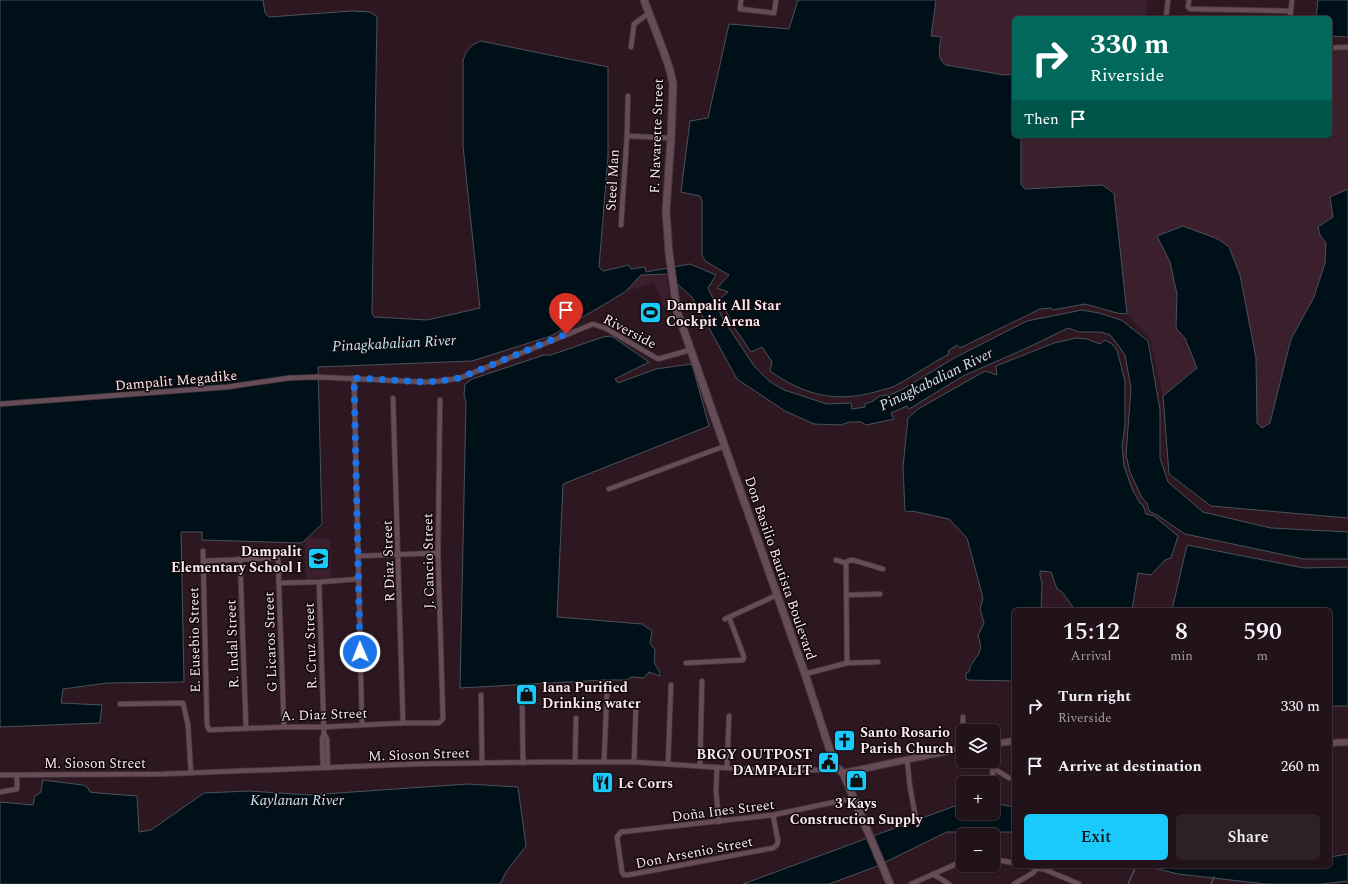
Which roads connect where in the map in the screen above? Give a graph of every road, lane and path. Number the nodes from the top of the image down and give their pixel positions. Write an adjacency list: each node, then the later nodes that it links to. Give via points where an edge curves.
1 (644, 0): 8 (main road, F. Navarette Street)
2 (741, 0): 3 (street, via 740,9 774,13)
3 (776, 0)
4 (1168, 0): 9 (street)
5 (1189, 0): 7 (street, via 1190,9)
6 (1292, 0): 7 (street)
7 (1291, 11): 10 (street)
8 (649, 13): 11 (street, via 634,24); 16 (main road, F. Navarette Street, via 673,84)
9 (1166, 16)
10 (1290, 16)
11 (631, 47)
12 (1348, 47): 13 (street)
13 (1332, 48)
14 (628, 96): 15 (street, Steel Man)
15 (627, 136): 16 (street, Steel Man); 17 (street, Steel Man)
16 (671, 138): 18 (main road, F. Navarette Street, via 666,211)
17 (621, 225)
18 (669, 253): 19 (main road, Don Basilio Bautista Boulevard, via 677,311)
19 (690, 350): 20 (street, Riverside, via 658,359 607,329 593,324 460,378 426,382); 24 (main road, Don Basilio Bautista Boulevard)
20 (354, 378): 23 (street, Dampalit Megadike, via 289,378 227,388); 28 (street)
21 (393, 398): 29 (street, R Diaz Street)
22 (440, 400): 27 (street, J. Cancio Street)
23 (0, 404)
24 (725, 446): 25 (street); 39 (main road, Don Basilio Bautista Boulevard)
25 (609, 489)
26 (203, 551): 32 (street, E. Eusebio Street)
27 (438, 553): 29 (street); 55 (street, J. Cancio Street, via 443,719)
28 (358, 556): 29 (street); 35 (street)
29 (399, 556): 56 (street, R Diaz Street)
30 (240, 559): 32 (street, G Licaros Street); 37 (street, G Licaros Street, via 277,559); 62 (street, R. Indal Street)
31 (836, 560): 33 (street)
32 (203, 561): 61 (street, E. Eusebio Street)
33 (846, 563): 34 (street, via 853,560); 40 (street)
34 (883, 569)
35 (359, 579): 36 (street); 57 (street)
36 (319, 582): 37 (street); 60 (street, R. Cruz Street)
37 (279, 583): 59 (street, G Licaros Street)
38 (880, 594): 40 (street)
39 (777, 595): 42 (street, via 727,618 744,657 743,660); 44 (main road, Don Basilio Bautista Boulevard)
40 (846, 595): 43 (street)
41 (878, 662): 43 (street)
42 (686, 663)
43 (847, 663): 44 (street)
44 (805, 674): 80 (main road, Don Basilio Bautista Boulevard, via 835,766)
45 (702, 681): 75 (street)
46 (671, 685): 74 (street)
47 (522, 690): 69 (street)
48 (607, 690): 71 (street)
49 (481, 695): 73 (street)
50 (120, 704): 81 (street, via 183,703 188,725)
51 (636, 705): 72 (street)
52 (729, 716): 77 (street)
53 (963, 717): 58 (street)
54 (576, 718): 70 (street)
55 (441, 722): 56 (street, A. Diaz Street)
56 (403, 723): 57 (street, A. Diaz Street)
57 (362, 724): 60 (street, A. Diaz Street)
58 (963, 724)
59 (284, 727): 60 (street, A. Diaz Street); 62 (street, A. Diaz Street)
60 (324, 727): 78 (street, R. Cruz Street, via 327,739)
61 (207, 728): 62 (street, A. Diaz Street)
62 (246, 728)
63 (1012, 741): 65 (street)
64 (1348, 742): 66 (street)
65 (1000, 743)
66 (1332, 743)
67 (956, 749): 68 (street)
68 (907, 759): 80 (street); 89 (street)
69 (523, 762): 70 (street, M. Sioson Street); 73 (street, M. Sioson Street)
70 (575, 762): 71 (street, M. Sioson Street)
71 (604, 762): 72 (street, M. Sioson Street)
72 (634, 762): 74 (street, M. Sioson Street)
73 (482, 763): 78 (street, M. Sioson Street)
74 (668, 764): 75 (street, M. Sioson Street)
75 (700, 766): 76 (street, M. Sioson Street)
76 (716, 767): 77 (street, M. Sioson Street); 90 (street)
77 (727, 767): 80 (street, M. Sioson Street)
78 (326, 768): 81 (street, M. Sioson Street)
79 (993, 768): 84 (street); 85 (street)
80 (840, 771): 87 (main road, Don Basilio Bautista Boulevard)
81 (190, 773): 82 (street, M. Sioson Street)
82 (17, 774): 83 (street, M. Sioson Street); 86 (street, via 17,790)
83 (0, 775)
84 (993, 776)
85 (1009, 778)
86 (0, 792)
87 (854, 798): 88 (street, Doña Ines Street); 97 (main road, Don Basilio Bautista Boulevard)
88 (773, 815): 90 (street, Doña Ines Street); 91 (street, Don Arsenio Street, via 778,841 773,848 628,875 622,872)
89 (916, 820)
90 (719, 822): 91 (street, Doña Ines Street)
91 (618, 834)
92 (1000, 860): 93 (street)
93 (1012, 863)
94 (956, 864): 96 (street)
95 (1037, 868): 100 (street); 101 (street)
96 (933, 874): 98 (street); 99 (street)
97 (890, 884)
98 (911, 884)
99 (949, 884)
100 (1014, 884)
101 (1079, 884)

